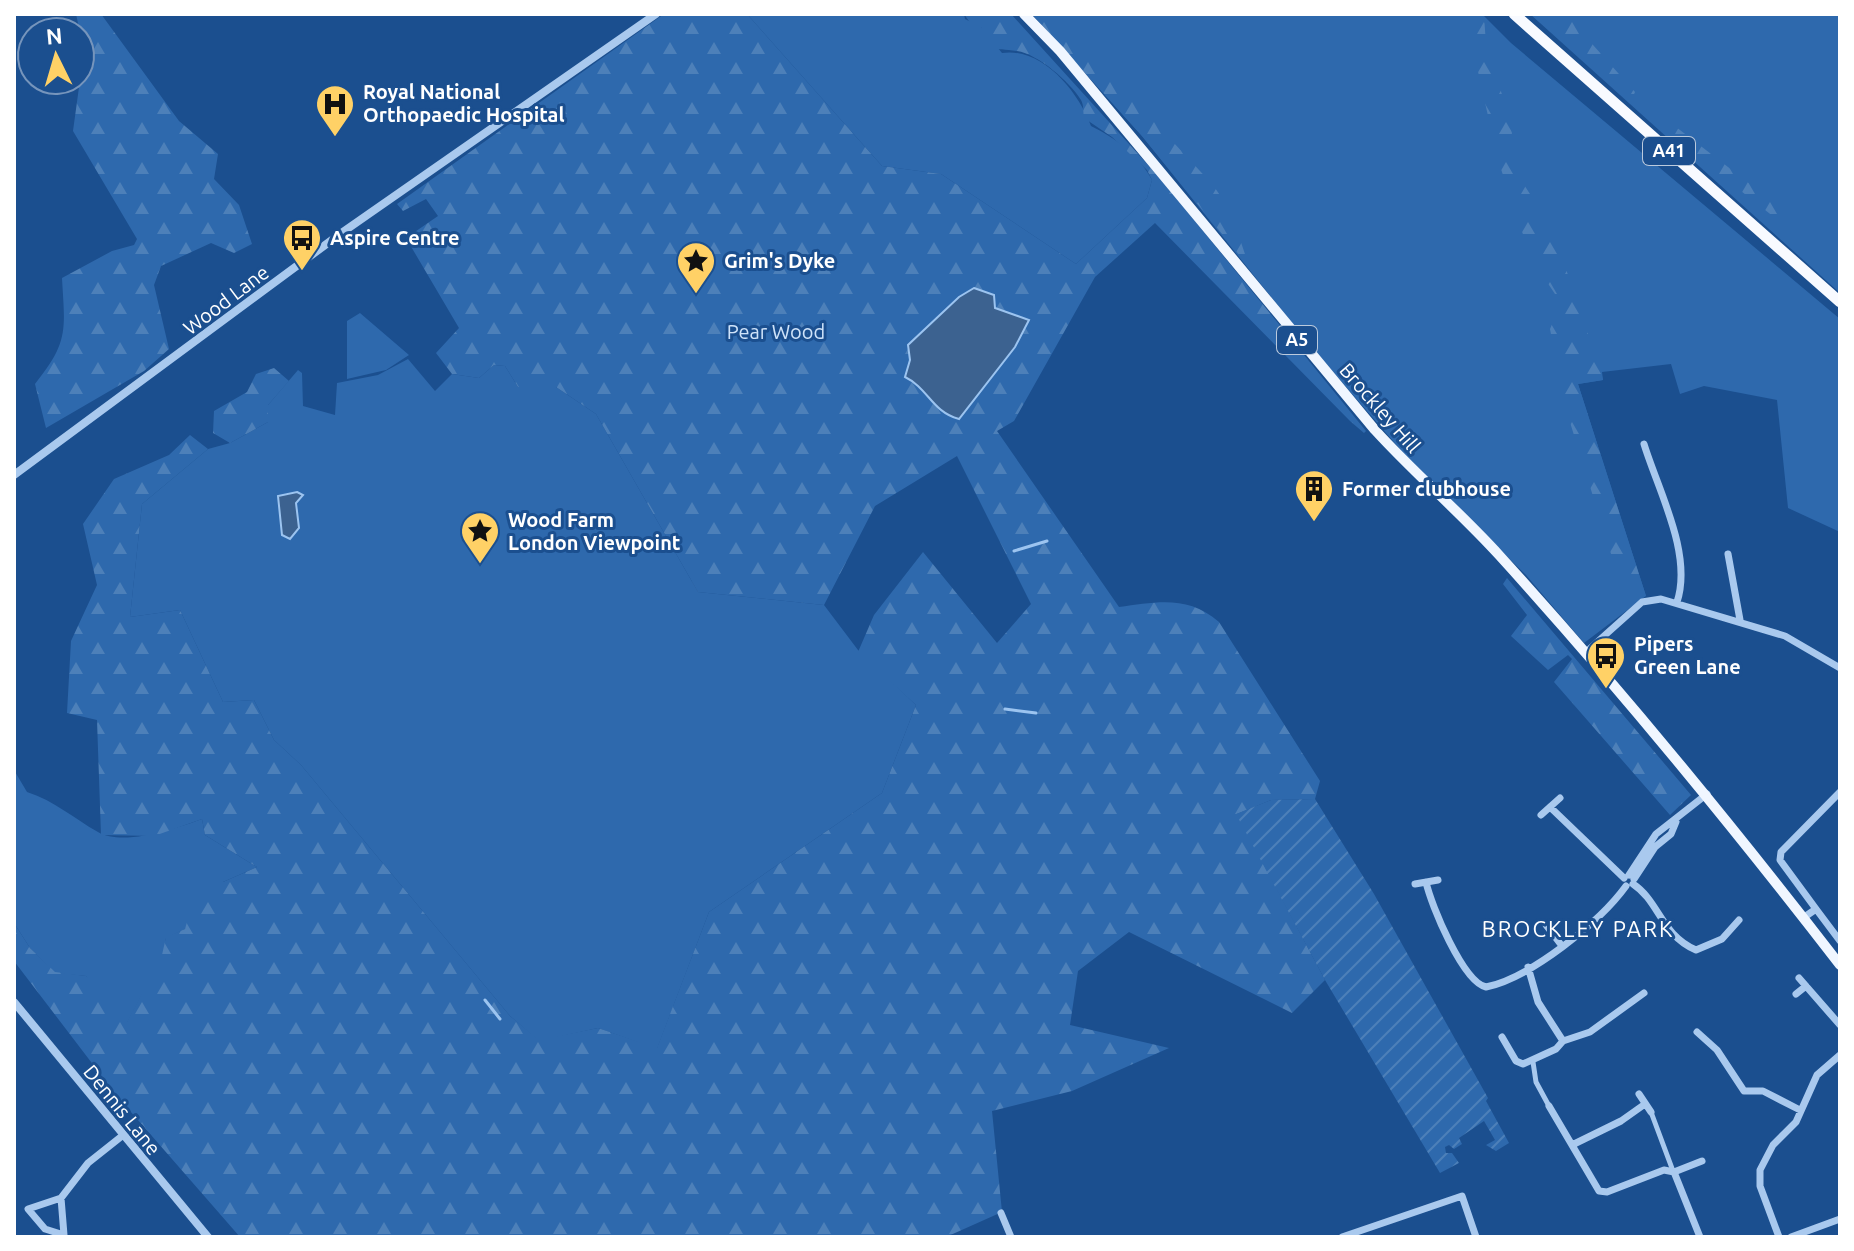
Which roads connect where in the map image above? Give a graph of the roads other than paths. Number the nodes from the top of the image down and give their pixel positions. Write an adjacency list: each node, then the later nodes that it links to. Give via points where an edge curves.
1 (656, 14): 6 (street, Wood Lane, via 340,234)
2 (1024, 14): 10 (main road, Brockley Hill / A5, via 1375,430 1496,552)
3 (1514, 14): 4 (highway, A41)
4 (1840, 302)
5 (1644, 444): 8 (street, via 1676,535 1681,574)
6 (14, 475)
7 (1728, 554): 9 (street)
8 (1677, 602): 9 (street); 10 (street, via 1642,602)
9 (1740, 620): 11 (street, via 1785,636)
10 (1585, 653): 13 (main road, Brockley Hill / A5)
11 (1840, 668)
12 (1840, 792): 21 (street, via 1781,852 1780,860)
13 (1707, 794): 18 (street, via 1652,839); 22 (main road, Brockley Hill / A5)
14 (1560, 798): 15 (street)
15 (1550, 807): 16 (street); 18 (street)
16 (1541, 815)
17 (1438, 880): 19 (street)
18 (1629, 880): 23 (street, via 1646,895 1669,931 1696,950 1722,939); 26 (street, via 1615,902)
19 (1426, 882): 20 (street); 28 (street, via 1452,946 1477,985 1490,987)
20 (1415, 884)
21 (1816, 909): 22 (street); 25 (street)
22 (1803, 918): 27 (main road, Brockley Hill / A5)
23 (1739, 920)
24 (1546, 925): 26 (street)
25 (1840, 941)
26 (1562, 946): 28 (street)
27 (1840, 965)
28 (1528, 967): 37 (street, via 1538,1002)
29 (1799, 978): 30 (street)
30 (1806, 986): 32 (street); 34 (street)
31 (1644, 993): 37 (street, via 1590,1032)
32 (1796, 994)
33 (14, 1002): 45 (street, Dennis Lane)
34 (1840, 1025)
35 (1697, 1032): 43 (street, via 1717,1050 1744,1091 1763,1091)
36 (1502, 1037): 39 (street, via 1516,1061)
37 (1563, 1041): 39 (street)
38 (1840, 1055): 43 (street, via 1817,1075)
39 (1533, 1062): 42 (street, via 1536,1082)
40 (1639, 1094): 41 (street)
41 (1645, 1104): 44 (street); 46 (street)
42 (1549, 1106): 46 (street)
43 (1800, 1110): 58 (street, via 1793,1127 1766,1155 1758,1175)
44 (1651, 1112): 48 (street)
45 (122, 1136): 49 (street, via 88,1163); 53 (street, Dennis Lane)
46 (1572, 1145): 48 (street, via 1601,1192)
47 (1702, 1161): 48 (street)
48 (1673, 1171): 57 (street)
49 (61, 1198): 52 (street); 52 (street, via 28,1209 45,1229)
50 (1001, 1213): 54 (street)
51 (1840, 1219): 59 (street)
52 (64, 1236)
53 (208, 1237)
54 (1011, 1237)
55 (1342, 1237): 56 (street, via 1462,1196)
56 (1476, 1237)
57 (1700, 1237)
58 (1779, 1237)
59 (1791, 1237)

